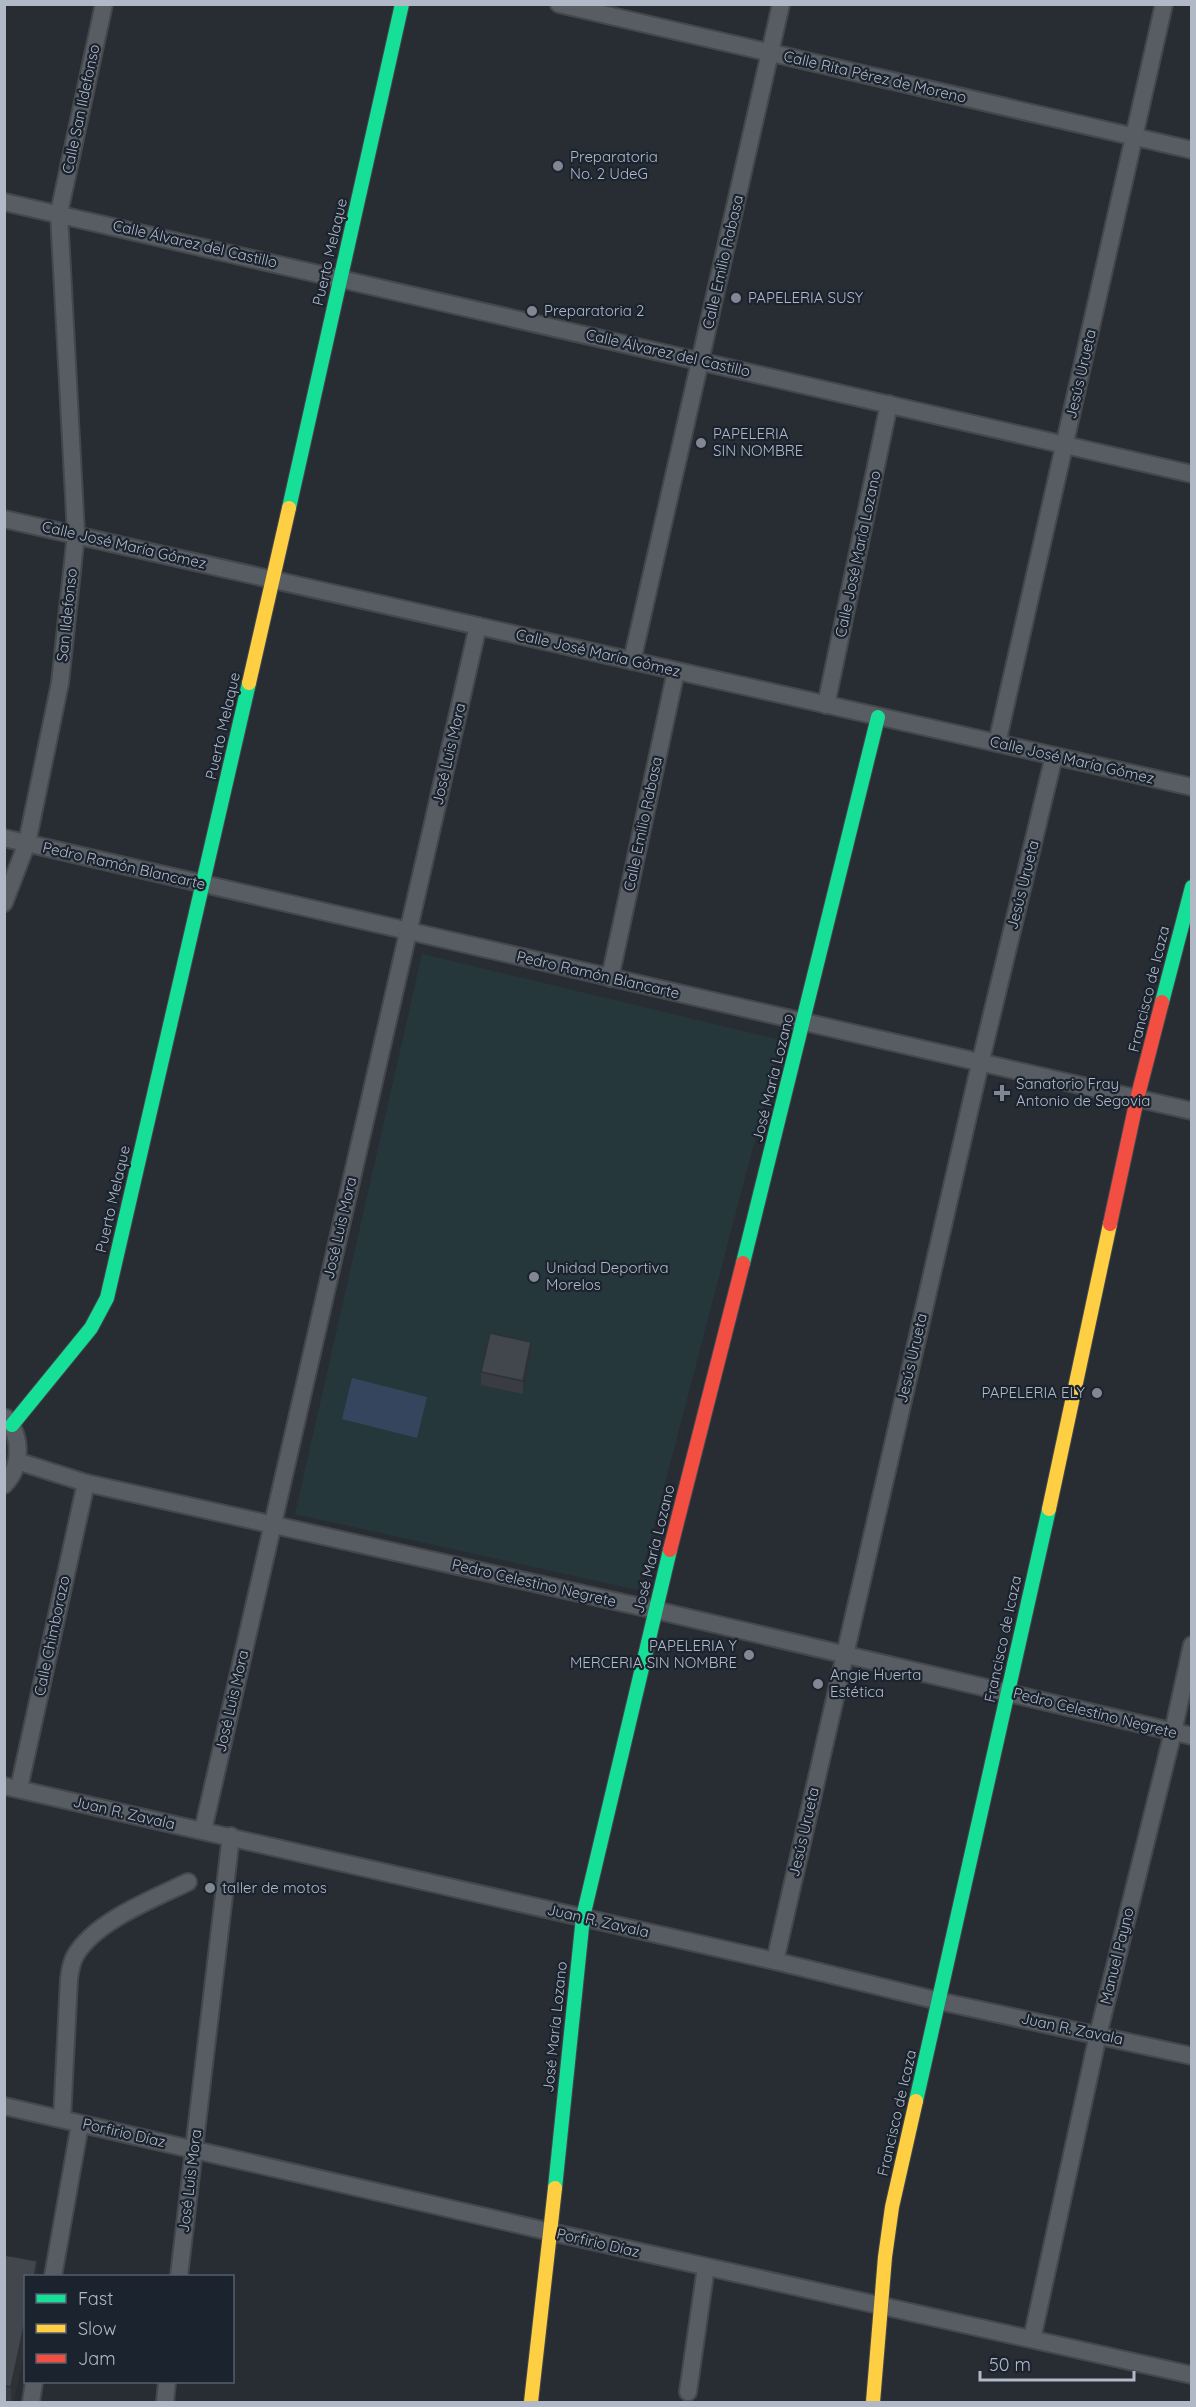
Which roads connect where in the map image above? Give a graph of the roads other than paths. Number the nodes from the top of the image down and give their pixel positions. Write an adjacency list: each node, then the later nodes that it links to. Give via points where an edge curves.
1 (104, 4): 10 (street, Calle San Ildefonso)
2 (402, 4): 11 (street, Puerto Melaque)
3 (559, 4): 6 (street, Calle Rita Pérez de Moreno)
4 (782, 4): 6 (street, Calle Emilio Rabasa)
5 (1164, 4): 7 (street, Jesús Urueta)
6 (770, 53): 7 (street, Calle Rita Pérez de Moreno); 12 (street, Calle Emilio Rabasa)
7 (1134, 137): 8 (street, Calle Rita Pérez de Moreno); 14 (street, Jesús Urueta)
8 (1191, 150)
9 (4, 202): 10 (street, Calle Álvarez del Castillo)
10 (59, 213): 11 (street, Calle Álvarez del Castillo); 17 (street, San Ildefonso)
11 (341, 277): 12 (street, Calle Álvarez del Castillo); 18 (street, Puerto Melaque)
12 (700, 360): 13 (street, Calle Álvarez del Castillo); 20 (street, Calle Emilio Rabasa)
13 (889, 404): 14 (street, Calle Álvarez del Castillo); 22 (street, Calle José María Lozano)
14 (1065, 444): 15 (street, Calle Álvarez del Castillo); 24 (street, Jesús Urueta)
15 (1191, 474)
16 (4, 519): 17 (street, Calle José María Gómez)
17 (76, 534): 18 (street, Calle José María Gómez); 28 (street, San Ildefonso, via 60,683)
18 (273, 580): 19 (street, Calle José María Gómez); 29 (street, Puerto Melaque)
19 (478, 626): 20 (street, Calle José María Gómez); 32 (street, José Luis Mora)
20 (632, 661): 21 (street, Calle José María Gómez)
21 (676, 671): 22 (street, Calle José María Gómez); 33 (street, Calle Emilio Rabasa)
22 (826, 705): 23 (street, Calle José María Gómez)
23 (878, 717): 24 (street, Calle José María Gómez); 34 (street, José María Lozano)
24 (997, 743): 25 (street, Calle José María Gómez)
25 (1054, 756): 26 (street, Calle José María Gómez); 35 (street, Jesús Urueta)
26 (1191, 787)
27 (4, 838): 28 (street, Pedro Ramón Blancarte)
28 (27, 843): 29 (street, Pedro Ramón Blancarte); 31 (street, San Ildefonso)
29 (204, 885): 32 (street, Pedro Ramón Blancarte); 38 (street, Puerto Melaque, via 107,1298 91,1328)
30 (1191, 887): 36 (street, Francisco de Icaza)
31 (4, 903)
32 (408, 932): 33 (street, Pedro Ramón Blancarte); 42 (street, José Luis Mora)
33 (610, 978): 34 (street, Pedro Ramón Blancarte)
34 (804, 1022): 35 (street, Pedro Ramón Blancarte); 43 (street, José María Lozano)
35 (980, 1064): 36 (street, Pedro Ramón Blancarte); 45 (street, Jesús Urueta)
36 (1137, 1099): 37 (street, Pedro Ramón Blancarte); 46 (street, Francisco de Icaza)
37 (1191, 1112)
38 (8, 1420): 39 (street)
39 (18, 1461): 40 (street, Pedro Celestino Negrete); 41 (street)
40 (86, 1484): 42 (street, Pedro Celestino Negrete); 49 (street, Calle Chimborazo)
41 (4, 1485)
42 (272, 1525): 43 (street, Pedro Celestino Negrete); 50 (street, José Luis Mora)
43 (655, 1611): 45 (street, Pedro Celestino Negrete); 53 (street, José María Lozano)
44 (1191, 1645): 47 (street, Manuel Payno)
45 (844, 1655): 46 (street, Pedro Celestino Negrete); 54 (street, Jesús Urueta)
46 (1009, 1692): 47 (street, Pedro Celestino Negrete); 55 (street, Francisco de Icaza)
47 (1173, 1732): 48 (street, Pedro Celestino Negrete); 56 (street, Manuel Payno)
48 (1191, 1736)
49 (12, 1787): 50 (street, Juan R. Zavala)
50 (203, 1830): 51 (street, Juan R. Zavala)
51 (231, 1836): 53 (street, Juan R. Zavala); 61 (street, José Luis Mora)
52 (188, 1882): 59 (street, via 118,1917 83,1944 74,1959 69,1979)
53 (583, 1917): 54 (street, Juan R. Zavala); 62 (street, José María Lozano)
54 (775, 1961): 55 (street, Juan R. Zavala)
55 (939, 2001): 56 (street, Juan R. Zavala); 66 (street, Francisco de Icaza, via 892,2207)
56 (1098, 2035): 57 (street, Juan R. Zavala); 67 (street, Manuel Payno)
57 (1191, 2056)
58 (4, 2106): 59 (street, Porfirio Díaz)
59 (62, 2119): 60 (street, Porfirio Díaz)
60 (80, 2124): 61 (street, Porfirio Díaz); 64 (street)
61 (193, 2149): 62 (street, Porfirio Díaz); 65 (street, José Luis Mora)
62 (551, 2232): 63 (street, Porfirio Díaz); 74 (street, José María Lozano)
63 (706, 2267): 66 (street, Porfirio Díaz); 71 (street)
64 (53, 2275)
65 (179, 2275)
66 (880, 2305): 67 (street, Porfirio Díaz); 75 (street, Francisco de Icaza)
67 (1032, 2339): 68 (street, Porfirio Díaz)
68 (1190, 2370)
69 (34, 2383): 72 (street)
70 (167, 2383): 73 (street)
71 (688, 2392)
72 (31, 2403)
73 (165, 2403)
74 (531, 2403)
75 (873, 2403)

